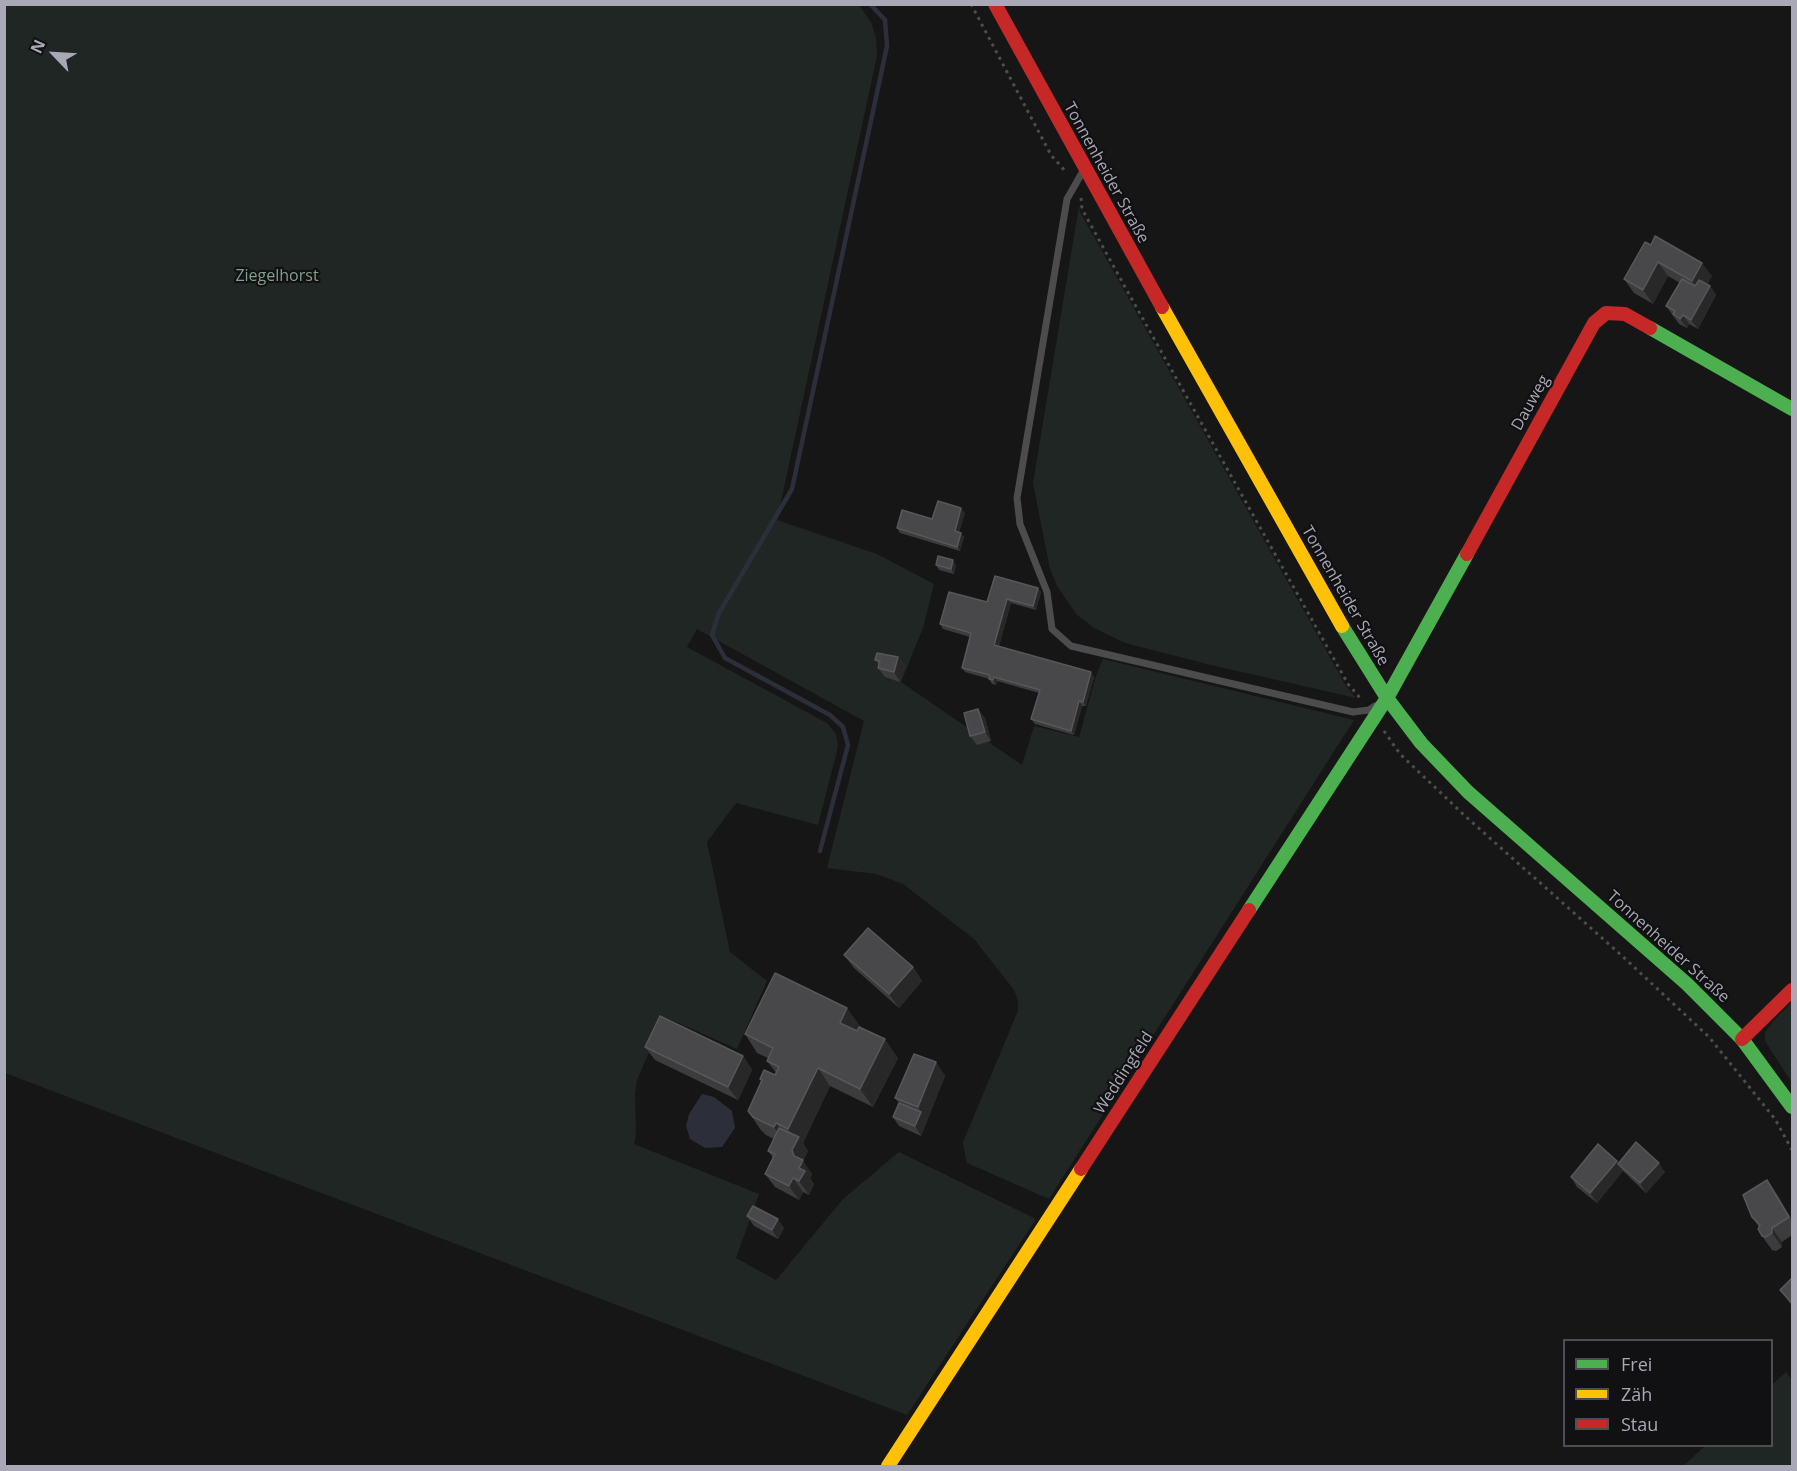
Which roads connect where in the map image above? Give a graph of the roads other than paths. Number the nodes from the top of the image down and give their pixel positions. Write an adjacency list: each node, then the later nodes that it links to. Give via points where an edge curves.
1 (995, 4): 2 (street, Tonnenheider Straße)
2 (1084, 168): 4 (street, Tonnenheider Straße, via 1353,646); 4 (lane, via 1067,199 1017,498 1020,524 1047,592 1052,629 1071,646 1353,712 1369,710)
3 (1792, 409): 4 (street, Dauweg, via 1625,314 1606,313 1594,323)
4 (1387, 698): 6 (street, Tonnenheider Straße, via 1421,743 1468,792 1687,984); 8 (street, Weddingfeld)
5 (1792, 990): 6 (street)
6 (1742, 1039): 7 (street, Tonnenheider Straße)
7 (1792, 1107)
8 (888, 1467)

